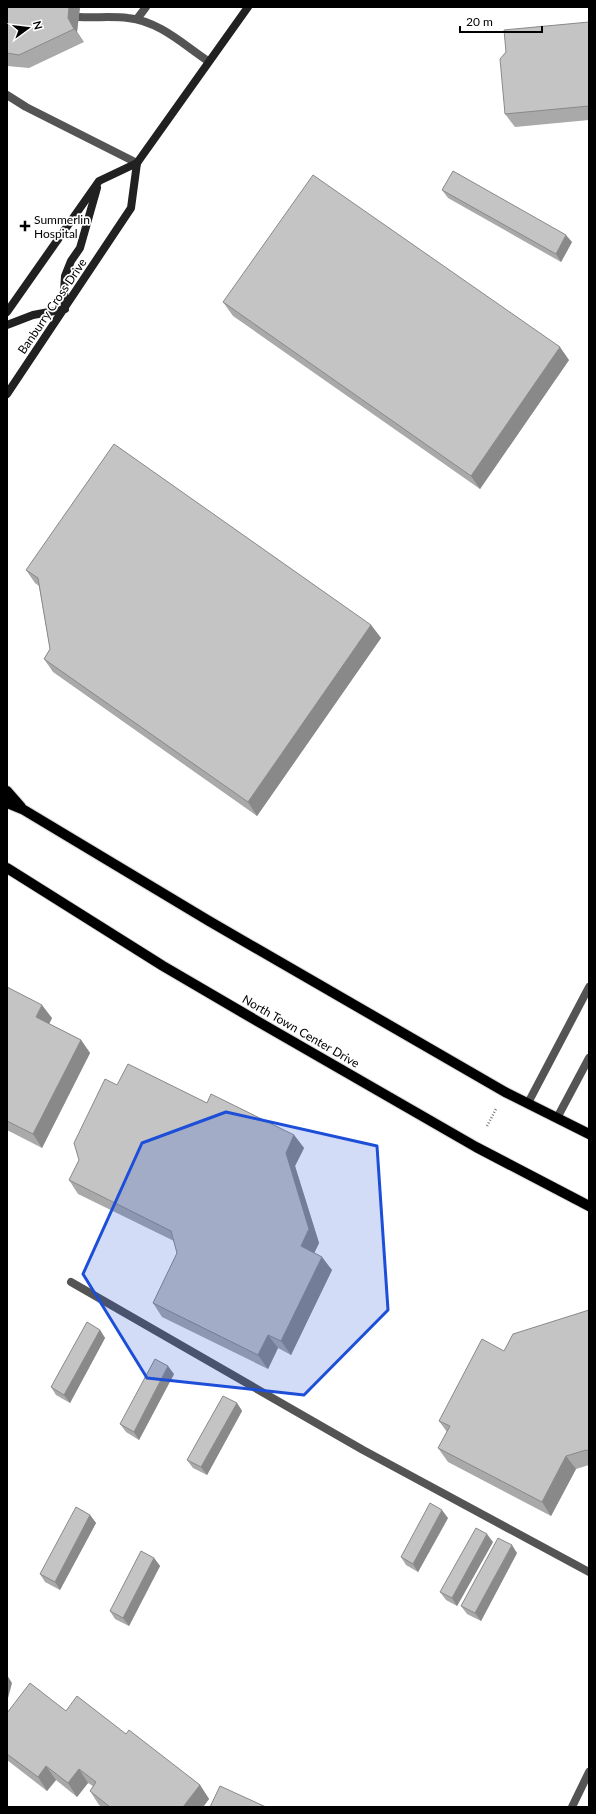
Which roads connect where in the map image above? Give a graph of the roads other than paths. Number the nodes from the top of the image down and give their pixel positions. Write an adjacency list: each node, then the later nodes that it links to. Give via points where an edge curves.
1 (146, 7): 4 (lane)
2 (248, 7): 5 (street, Banburry Cross Drive)
3 (79, 17): 4 (lane, via 121,17)
4 (137, 20): 5 (lane, via 161,29)
5 (208, 61): 7 (street, Banburry Cross Drive)
6 (7, 95): 7 (lane)
7 (137, 163): 8 (street, Banburry Cross Drive); 9 (street, Banburry Cross Drive, via 131,208)
8 (99, 181): 9 (street, via 80,248 65,276); 10 (street, Banburry Cross Drive)
9 (65, 309): 11 (street, via 33,315); 12 (street, Banburry Cross Drive)
10 (7, 312)
11 (7, 325)
12 (7, 394)
13 (7, 791): 15 (main road)
14 (7, 803): 15 (main road)
15 (24, 810): 19 (main road, via 210,921)
16 (7, 868): 22 (main road, North Town Center Drive, via 163,966 476,1147)
17 (589, 987): 19 (lane)
18 (589, 1058): 20 (lane)
19 (528, 1103): 20 (main road)
20 (557, 1118): 21 (main road)
21 (589, 1134)
22 (589, 1206)
23 (71, 1282): 24 (lane, via 363,1450)
24 (589, 1572)
25 (589, 1772): 26 (lane)
26 (572, 1807)

